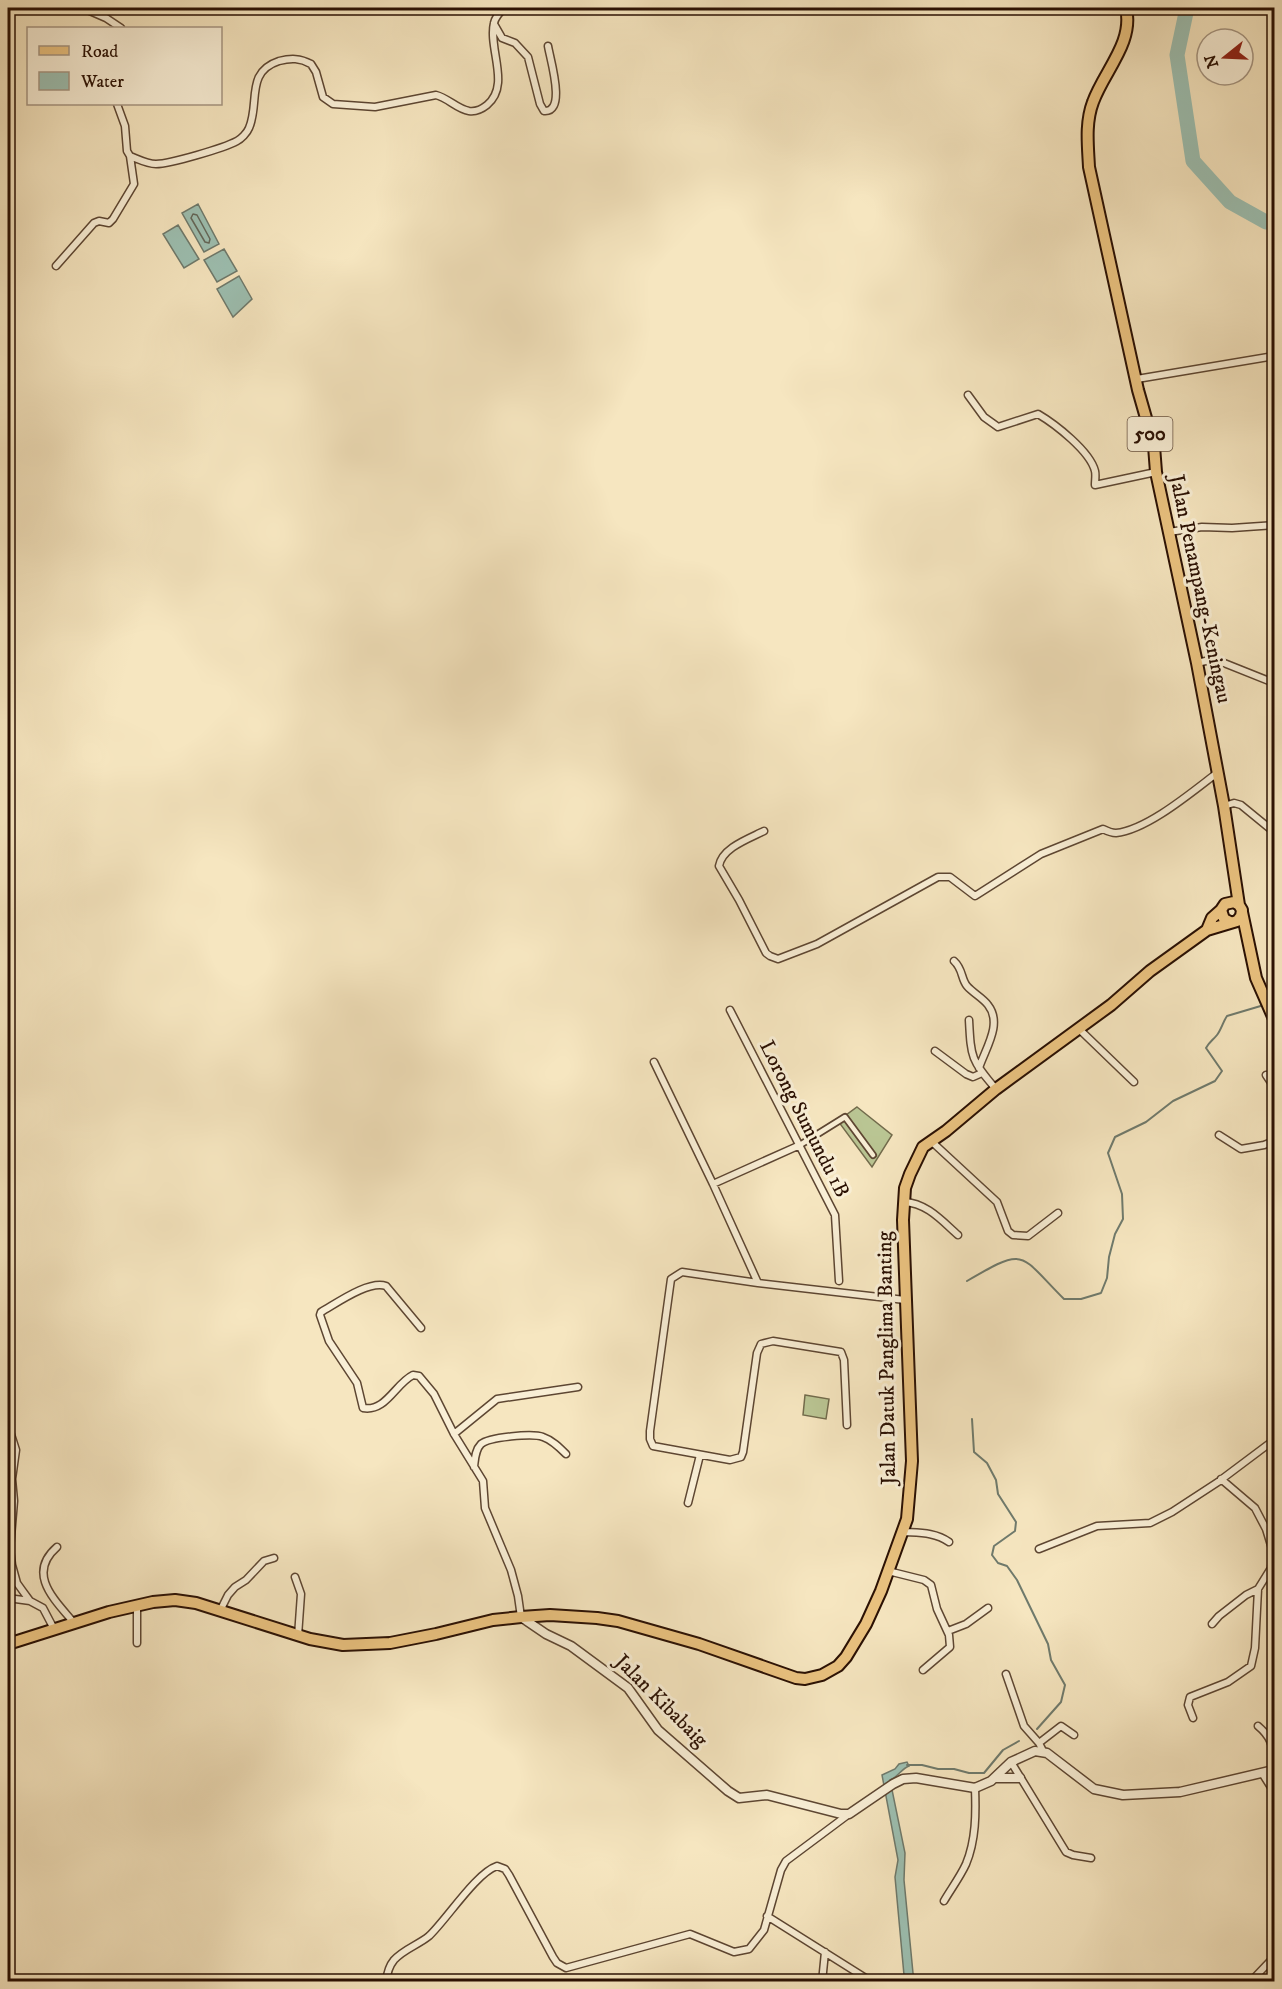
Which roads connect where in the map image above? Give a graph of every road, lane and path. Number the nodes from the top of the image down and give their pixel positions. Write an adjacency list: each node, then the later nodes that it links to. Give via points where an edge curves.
1 (83, 8): 5 (street)
2 (103, 8): 5 (street)
3 (504, 8): 6 (street)
4 (1126, 8): 13 (main road, Jalan Penampang-Keningau / 500, via 1126,34 1093,102 1087,137 1093,188)
5 (106, 18): 7 (street)
6 (494, 23): 8 (street, via 502,38 528,57 540,104 548,112 556,101); 10 (street, via 496,92 479,110 468,111 436,95 375,107 333,104 323,97 311,64 286,59 266,67 260,75 249,128 239,140 164,163 149,163)
7 (120, 27)
8 (548, 46)
9 (117, 105): 10 (street)
10 (130, 156): 11 (street, via 135,182 113,219 109,223 94,223)
11 (56, 266)
12 (1275, 356): 13 (street)
13 (1137, 379): 15 (main road, Jalan Penampang-Keningau / 500, via 1154,447)
14 (968, 395): 15 (street, via 984,417 998,427 1038,414 1049,421 1092,464 1095,485)
15 (1156, 472): 17 (main road, Jalan Penampang-Keningau / 500)
16 (1275, 525): 17 (street)
17 (1169, 532): 18 (main road, Jalan Penampang-Keningau / 500)
18 (1197, 663): 19 (street, via 1214,659); 20 (main road, Jalan Penampang-Keningau / 500)
19 (1275, 683)
20 (1217, 773): 21 (main road, Jalan Penampang-Keningau / 500); 22 (street, via 1158,816 1114,833 1103,829 1054,848 975,896 950,877 938,876 817,944 778,959 766,953 719,866 726,852)
21 (1224, 806): 23 (street, via 1241,805); 24 (main road, Jalan Penampang-Keningau / 500)
22 (764, 831)
23 (1275, 832)
24 (1234, 868): 25 (main road, Jalan Penampang-Keningau / 500); 26 (main road, Jalan Penampang-Keningau / 500)
25 (1223, 907): 26 (main road, via 1231,902); 27 (main road, 500, via 1224,919); 28 (main road, Jalan Datuk Panglima Banting)
26 (1241, 909): 27 (main road, via 1240,919); 29 (main road, Jalan Penampang-Keningau / 500)
27 (1232, 922): 28 (main road, Jalan Datuk Panglima Banting); 29 (main road, Jalan Penampang-Keningau / 500)
28 (1207, 930): 34 (main road, Jalan Datuk Panglima Banting)
29 (1250, 954): 32 (main road, Jalan Penampang-Keningau / 500, via 1260,990)
30 (954, 961): 37 (street, via 960,966 964,983 992,1011 993,1034)
31 (730, 1010): 45 (street, Lorong Sumundu 1B)
32 (1274, 1018)
33 (969, 1020): 37 (street, via 972,1057)
34 (1078, 1028): 39 (street); 41 (main road, Jalan Datuk Panglima Banting)
35 (935, 1051): 37 (street, via 973,1077)
36 (654, 1062): 47 (street)
37 (980, 1070): 41 (street)
38 (1266, 1075): 40 (street)
39 (1134, 1082)
40 (1275, 1087)
41 (996, 1089): 43 (main road, Jalan Datuk Panglima Banting)
42 (1219, 1136): 44 (street, via 1241,1149)
43 (931, 1141): 48 (main road, Jalan Datuk Panglima Banting, via 923,1147 910,1174); 49 (street, via 997,1202 1013,1236 1028,1236)
44 (1275, 1141)
45 (800, 1145): 46 (street, via 845,1117); 47 (street); 51 (street, Lorong Sumundu 1B, via 835,1215)
46 (873, 1155)
47 (713, 1184): 52 (street)
48 (904, 1202): 50 (street, via 926,1207); 53 (main road, Jalan Datuk Panglima Banting)
49 (1058, 1213)
50 (958, 1235)
51 (839, 1281)
52 (758, 1283): 53 (street); 61 (street, via 682,1272 671,1279 650,1439 653,1446)
53 (905, 1300): 65 (main road, Jalan Datuk Panglima Banting, via 912,1461)
54 (421, 1328): 58 (street, via 381,1284 368,1286 320,1315 329,1341 357,1383 363,1408 377,1407 409,1377 419,1376 434,1394)
55 (578, 1387): 58 (street, via 497,1399)
56 (8, 1425): 74 (street, via 15,1450 12,1565 17,1583)
57 (847, 1425): 61 (street, via 841,1352 772,1341 761,1344 757,1353 741,1456 730,1460)
58 (454, 1434): 62 (street)
59 (1275, 1440): 63 (street)
60 (566, 1454): 62 (street, via 539,1435 491,1439 477,1450)
61 (700, 1455): 64 (street)
62 (474, 1467): 78 (street, via 484,1486 485,1508 515,1583)
63 (1222, 1478): 68 (street, via 1150,1523 1097,1526); 72 (street, via 1255,1508 1266,1529 1273,1552 1271,1568)
64 (688, 1503)
65 (903, 1532): 66 (street, via 930,1533); 70 (main road, Jalan Datuk Panglima Banting)
66 (949, 1542)
67 (57, 1547): 79 (street, via 46,1561 44,1581)
68 (1039, 1549)
69 (274, 1558): 77 (street, via 264,1561 235,1587)
70 (888, 1571): 78 (main road, Jalan Datuk Panglima Banting, via 854,1645 838,1666 813,1678 796,1678 618,1621 572,1616); 82 (street, via 931,1585)
71 (294, 1577): 83 (street, via 301,1594)
72 (1258, 1589): 80 (street, via 1246,1594); 88 (street, via 1251,1666 1228,1682 1190,1697 1188,1705)
73 (8, 1598): 74 (street)
74 (30, 1601): 81 (street, via 43,1608)
75 (137, 1606): 77 (main road, Jalan Datuk Panglima Banting, via 175,1600); 79 (main road, Jalan Datuk Panglima Banting); 84 (street)
76 (988, 1608): 82 (street)
77 (220, 1611): 83 (main road, Jalan Datuk Panglima Banting)
78 (520, 1617): 83 (main road, Jalan Datuk Panglima Banting, via 377,1644 343,1645); 100 (street, Jalan Kibabaig, via 571,1646 628,1688 658,1730 733,1795 771,1796)
79 (74, 1623): 81 (main road, Jalan Datuk Panglima Banting)
80 (1212, 1624)
81 (54, 1629): 85 (main road, Jalan Datuk Panglima Banting)
82 (948, 1632): 86 (street, via 950,1647)
83 (298, 1636)
84 (137, 1643)
85 (8, 1644)
86 (923, 1670)
87 (1006, 1674): 91 (street, via 1024,1726)
88 (1193, 1718)
89 (1258, 1726): 92 (street, via 1267,1733)
90 (1074, 1735): 91 (street, via 1060,1726)
91 (1041, 1747): 93 (street); 95 (street, via 1094,1789 1123,1795 1180,1792)
92 (1275, 1760)
93 (1011, 1762): 96 (street); 97 (street)
94 (1275, 1770): 95 (street)
95 (1262, 1773): 99 (street)
96 (995, 1778): 97 (street); 98 (street)
97 (1020, 1778): 101 (street, via 1066,1851)
98 (975, 1788): 100 (street, via 903,1779); 102 (street, via 971,1851)
99 (1275, 1792)
100 (849, 1814): 103 (street, via 786,1861)
101 (1091, 1857)
102 (944, 1901)
103 (767, 1916): 104 (street); 107 (street, via 755,1943 739,1952 690,1934 566,1968 553,1957 505,1869 497,1866 487,1871 429,1936 398,1956 389,1968)
104 (825, 1952): 108 (street); 109 (street)
105 (1275, 1956): 106 (street)
106 (1255, 1977)
107 (386, 1982)
108 (822, 1982)
109 (873, 1982)

